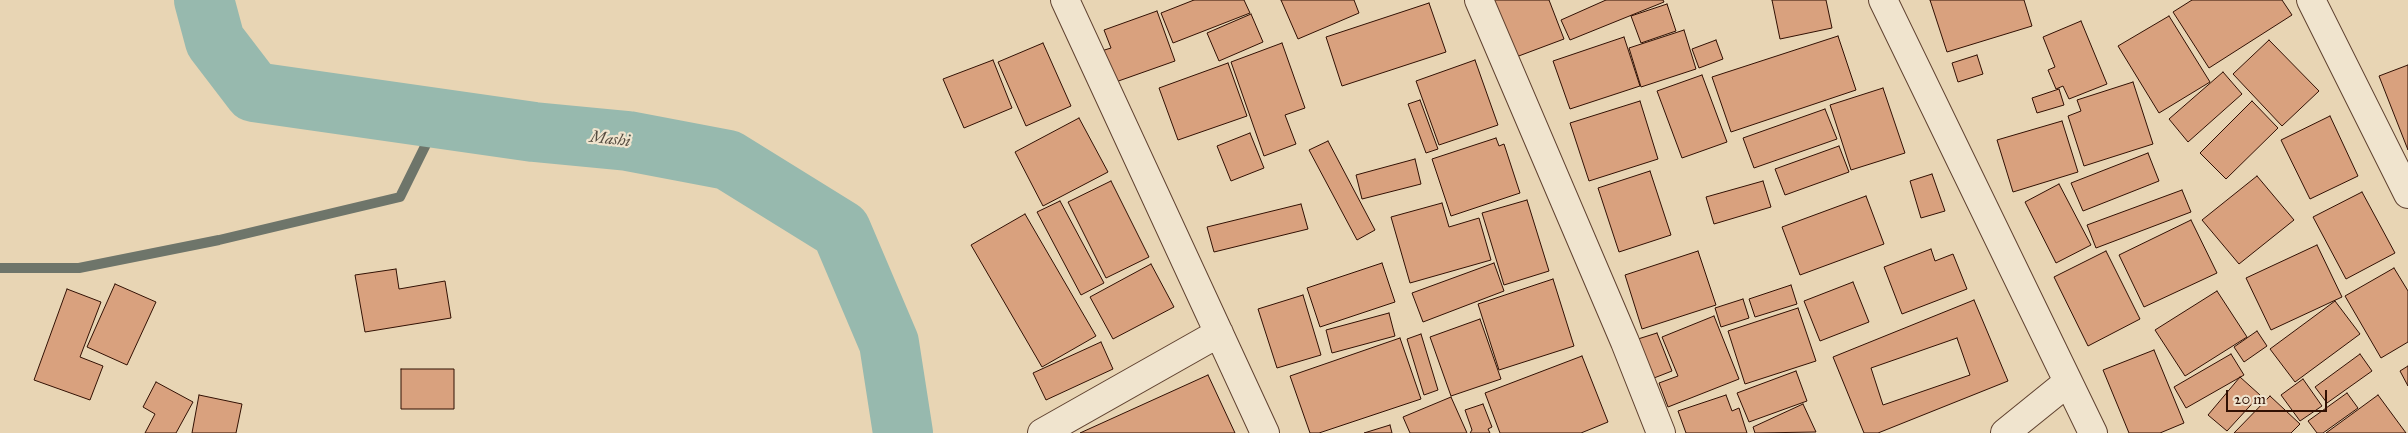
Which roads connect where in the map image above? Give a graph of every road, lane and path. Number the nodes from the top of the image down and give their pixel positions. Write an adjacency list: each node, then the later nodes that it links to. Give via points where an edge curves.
1 (1065, 0): 6 (street)
2 (1479, 0): 10 (street)
3 (1883, 0): 7 (street)
4 (2311, 0): 5 (street)
5 (2408, 194)
6 (1219, 333): 8 (street); 9 (street)
7 (2068, 382): 11 (street); 12 (street)
8 (1042, 433)
9 (1265, 433)
10 (1661, 433)
11 (2005, 433)
12 (2093, 433)

